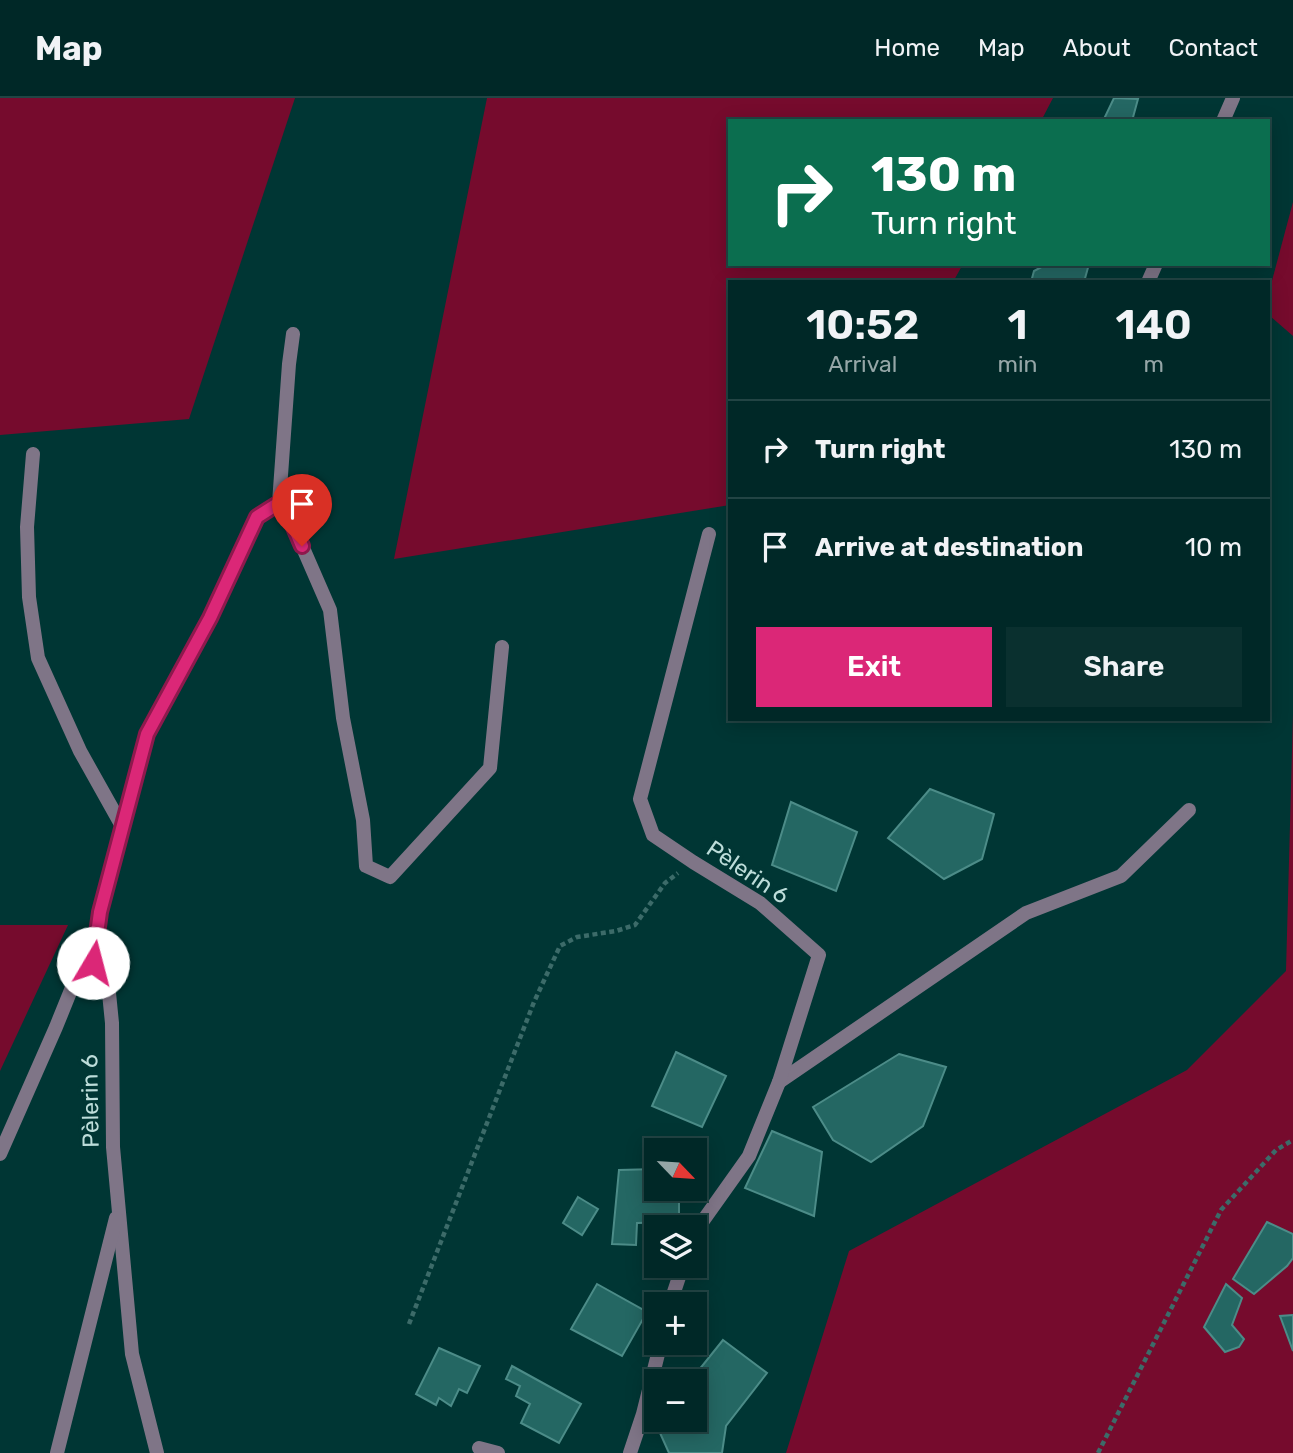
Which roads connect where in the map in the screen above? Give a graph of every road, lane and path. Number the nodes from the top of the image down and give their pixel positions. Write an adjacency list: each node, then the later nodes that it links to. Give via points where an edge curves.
1 (1233, 98): 2 (street)
2 (1224, 119)
3 (293, 334): 5 (street)
4 (33, 454): 9 (street, via 27,527 29,597 38,658 80,751)
5 (279, 503): 7 (street, via 330,610 366,866 390,877 490,768); 9 (street, via 257,517 210,618 147,734)
6 (709, 534): 10 (street, Pèlerin 6, via 640,799 653,835)
7 (502, 647)
8 (1189, 810): 12 (street, via 1121,876 1026,913)
9 (122, 826): 11 (street, via 100,912)
10 (693, 862): 12 (street, Pèlerin 6, via 761,904 819,955); 17 (path, via 665,883 635,925 578,937 559,946)
11 (93, 963): 14 (street, Pèlerin 6, via 75,980); 15 (street, Pèlerin 6, via 109,993)
12 (779, 1082): 16 (street, Pèlerin 6, via 749,1156)
13 (1293, 1140): 24 (path, via 1276,1150 1221,1210)
14 (0, 1154)
15 (119, 1207): 20 (street); 21 (street, Pèlerin 6, via 132,1354)
16 (707, 1215)
17 (409, 1324)
18 (658, 1355): 23 (street)
19 (480, 1448): 22 (street)
20 (57, 1453)
21 (157, 1453)
22 (498, 1453)
23 (630, 1453)
24 (1098, 1453)

